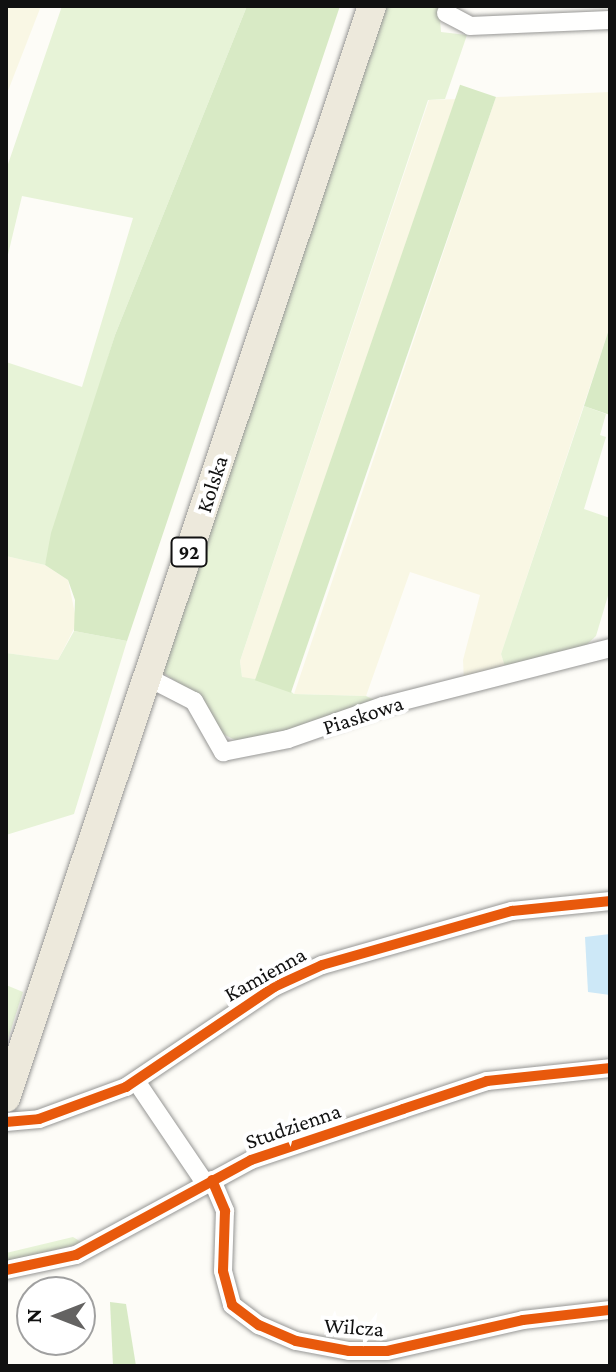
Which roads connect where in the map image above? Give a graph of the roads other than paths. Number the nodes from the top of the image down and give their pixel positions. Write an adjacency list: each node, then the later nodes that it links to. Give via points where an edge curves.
1 (372, 6): 5 (main road, Kolska / 92)
2 (446, 13): 3 (street, via 470,26)
3 (610, 20)
4 (610, 648): 5 (street, Piaskowa, via 383,706 288,739 223,752 194,701)
5 (147, 677): 9 (main road, Kolska / 92)
6 (610, 901): 8 (street, Kamienna, via 499,913 310,969 252,1001)
7 (610, 1068): 11 (street, Studzienna, via 487,1081 251,1160)
8 (136, 1081): 10 (street, Kamienna, via 39,1119); 11 (street, Wilcza)
9 (6, 1098)
10 (6, 1122)
11 (208, 1182): 12 (street, Studzienna, via 76,1255); 13 (street, Wilcza, via 225,1211 223,1271 232,1305 259,1325 296,1341 349,1351 387,1351 523,1320)
12 (6, 1270)
13 (610, 1310)

